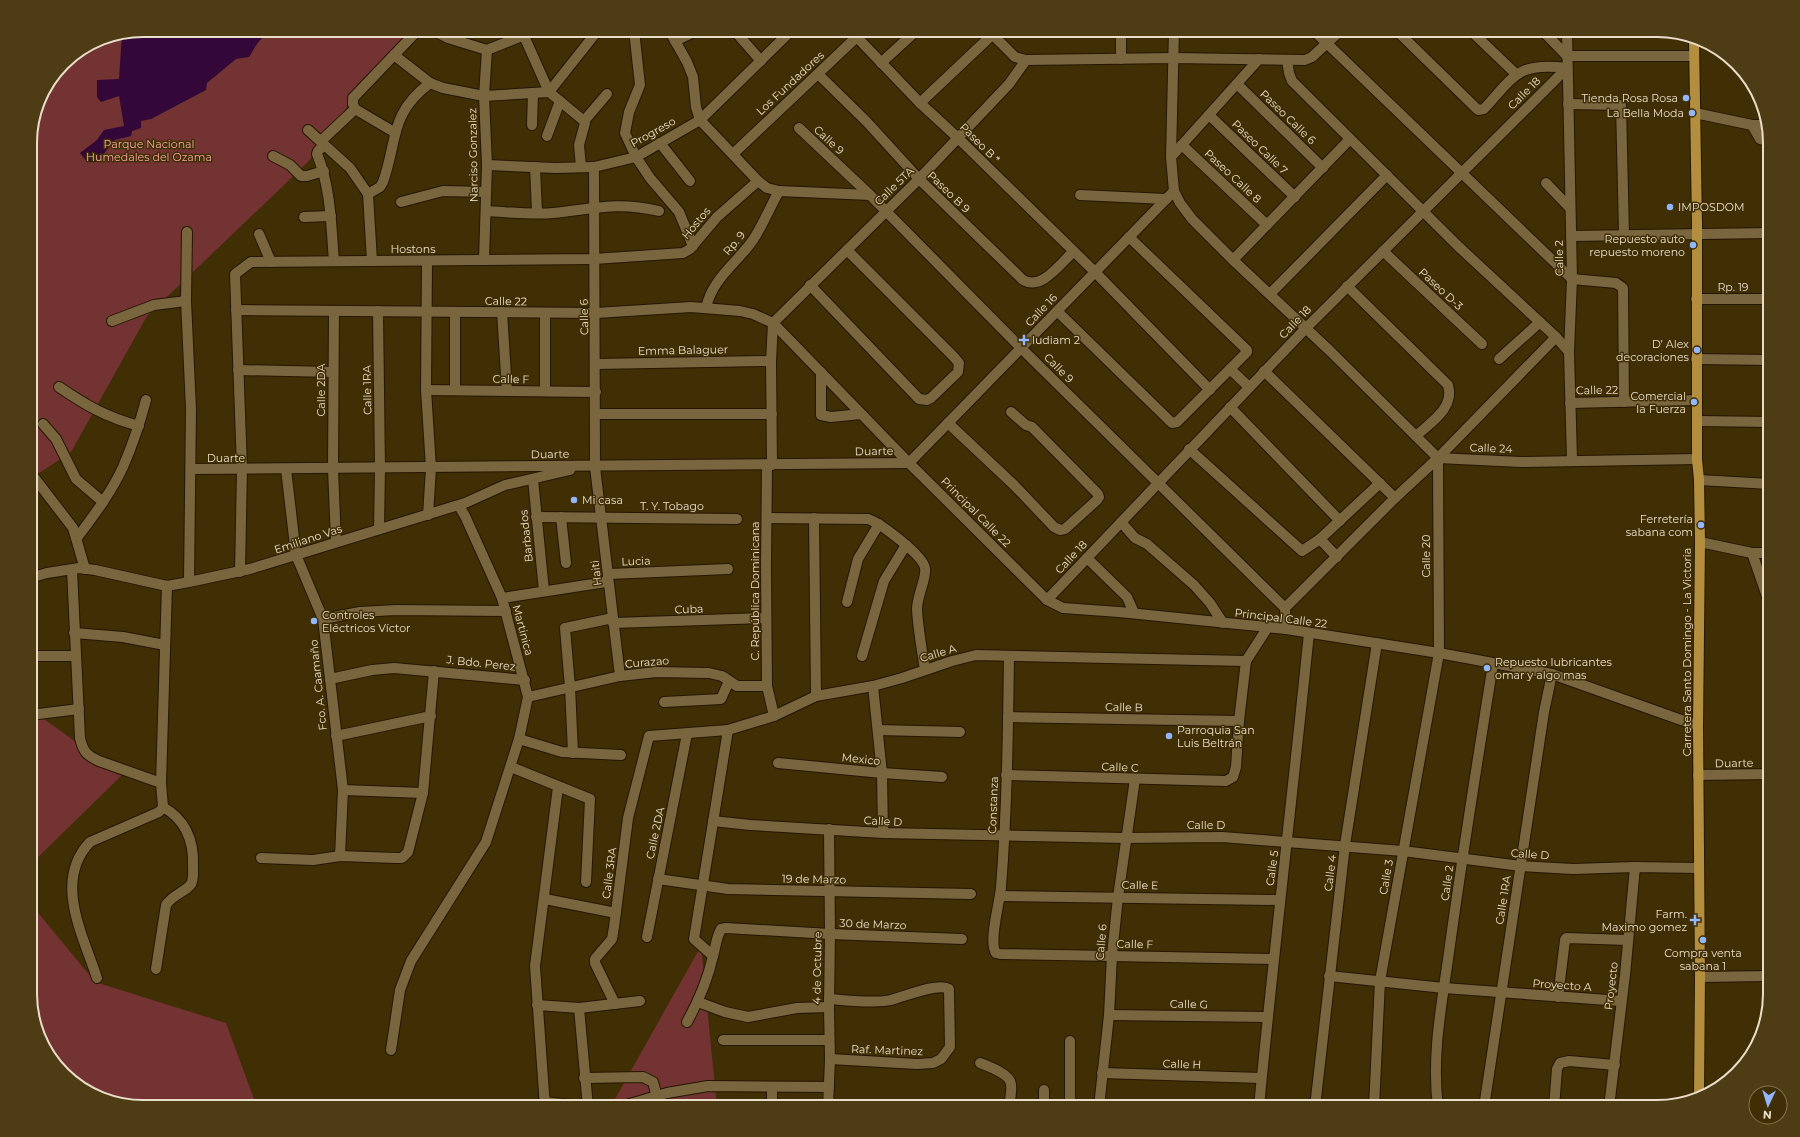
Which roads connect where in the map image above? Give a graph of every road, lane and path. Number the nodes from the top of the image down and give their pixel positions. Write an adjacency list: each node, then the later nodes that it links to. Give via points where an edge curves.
1 (411, 37): 28 (street)
2 (446, 37): 27 (street)
3 (521, 37): 27 (street)
4 (524, 37): 43 (street)
5 (593, 37): 43 (street)
6 (635, 37): 70 (street, via 640,85 624,130)
7 (673, 37): 24 (street)
8 (683, 37): 24 (street)
9 (740, 37): 36 (street)
10 (785, 37): 36 (street, Progreso)
11 (852, 37): 39 (street, Los Fundadores)
12 (861, 37): 37 (street, Paseo B *)
13 (909, 37): 37 (street)
14 (985, 37): 48 (street)
15 (995, 37): 34 (street, via 1020,60)
16 (1121, 37): 32 (street)
17 (1174, 37): 31 (street)
18 (1320, 37): 25 (street)
19 (1334, 37): 25 (street)
20 (1403, 37): 40 (street, via 1478,110 1484,109)
21 (1477, 37): 40 (street)
22 (1549, 37): 29 (street)
23 (1567, 37): 29 (street, Calle 2)
24 (675, 41): 53 (street, via 693,77)
25 (1328, 44): 35 (street, via 1305,60); 78 (street)
26 (1694, 44): 30 (main road, Carretera Santo Domingo - La Victoria)
27 (487, 50): 46 (street, Narciso Gonzalez)
28 (394, 55): 41 (street); 50 (street, via 353,98)
29 (1567, 56): 30 (street); 38 (street, Calle 2)
30 (1694, 56): 51 (main road, Carretera Santo Domingo - La Victoria)
31 (1173, 58): 32 (street); 33 (street); 71 (street)
32 (1121, 59): 34 (street)
33 (1259, 59): 35 (street); 42 (street)
34 (1026, 60): 62 (street, Calle 5TA, via 1009,84)
35 (1287, 60): 63 (street, via 1292,81)
36 (761, 61): 53 (street, Progreso)
37 (881, 63): 48 (street, Paseo B *)
38 (1567, 68): 40 (street, via 1548,65 1528,68); 49 (street, Calle 2); 78 (street, Calle 18)
39 (818, 74): 68 (street, Los Fundadores); 81 (street, Paseo B 9, via 866,121)
40 (1516, 74)
41 (430, 83): 46 (street, via 442,88); 60 (street, via 409,101)
42 (1237, 84): 52 (street); 76 (street, Paseo Calle 6)
43 (550, 92): 44 (street); 47 (street)
44 (533, 93): 46 (street); 57 (street)
45 (607, 94): 54 (street)
46 (484, 96): 72 (street, Narciso Gonzalez)
47 (560, 101): 54 (street); 61 (street)
48 (920, 103): 62 (street, Paseo B *)
49 (1568, 104): 94 (street, Calle 2); 106 (street, via 1621,105)
50 (355, 109): 60 (street); 65 (street)
51 (1695, 113): 55 (street); 107 (main road, Carretera Santo Domingo - La Victoria)
52 (1209, 115): 67 (street); 90 (street, Paseo Calle 7)
53 (700, 120): 66 (street, Progreso); 68 (street)
54 (584, 121): 74 (street, via 579,145)
55 (1752, 125): 56 (street); 64 (street)
56 (1761, 125)
57 (532, 126)
58 (799, 128): 88 (street, Calle 9)
59 (308, 130): 65 (street)
60 (394, 132): 87 (street, via 383,182)
61 (547, 136)
62 (958, 138): 81 (street, Calle 5TA); 113 (street, Paseo B *)
63 (1350, 139): 76 (street); 79 (street)
64 (1763, 140)
65 (323, 143): 77 (street, via 318,154); 87 (street, via 350,168)
66 (660, 143): 70 (street, Progreso); 82 (street)
67 (1182, 145): 71 (street); 102 (street, Paseo Calle 8)
68 (733, 154): 80 (street)
69 (273, 156): 77 (street, via 290,165 301,176)
70 (636, 156): 75 (street, Progreso); 110 (street, via 650,178 679,212)
71 (1171, 158): 85 (street)
72 (487, 165): 73 (street, Progreso); 86 (street, Narciso Gonzalez)
73 (535, 167): 74 (street, Progreso); 97 (street)
74 (581, 167): 75 (street, Progreso)
75 (594, 167): 93 (street, Calle 6)
76 (1323, 168): 90 (street)
77 (324, 171): 100 (street)
78 (1462, 173): 96 (street, Calle 18); 122 (street)
79 (1387, 175): 96 (street); 125 (street)
80 (758, 180): 84 (street, via 767,188); 110 (street, Hostos, via 717,217)
81 (919, 180): 99 (street, Calle 5TA); 113 (street, Paseo B 9, via 1028,283 1038,283)
82 (690, 181)
83 (1546, 183): 94 (street)
84 (779, 191): 88 (street); 129 (street, Rp. 9, via 752,242 712,289)
85 (1174, 191): 91 (street, Calle 16); 116 (street, via 1192,219)
86 (486, 192): 92 (street, via 443,191); 95 (street, Narciso Gonzalez)
87 (368, 194): 118 (street)
88 (870, 195): 99 (street, Calle 9)
89 (1080, 195): 91 (street)
90 (1294, 197): 102 (street)
91 (1166, 199): 109 (street, Calle 16)
92 (401, 202)
93 (594, 207): 97 (street, via 552,213); 98 (street, via 629,205); 114 (street, Calle 6)
94 (1570, 208): 108 (street, Calle 2)
95 (486, 211): 97 (street); 115 (street, Narciso Gonzalez)
96 (1423, 211): 112 (street, Calle 18); 140 (street, via 1458,247)
97 (537, 212)
98 (659, 212)
99 (884, 212): 111 (street, Calle 5TA); 145 (street, Calle 9)
100 (331, 216): 101 (street); 117 (street)
101 (304, 217)
102 (1267, 225): 116 (street)
103 (187, 232): 128 (street)
104 (1763, 233): 107 (street)
105 (259, 234): 120 (street)
106 (1624, 234): 107 (street); 108 (street)
107 (1697, 235): 127 (main road, Carretera Santo Domingo - La Victoria)
108 (1571, 236): 122 (street, Calle 2)
109 (1129, 237): 121 (street, Calle 16); 152 (street, via 1247,350)
110 (693, 246): 114 (street, Hostos, via 683,253)
111 (847, 250): 123 (street, Calle 5TA); 123 (street, via 959,362 958,372 931,398 919,399)
112 (1383, 251): 124 (street, Calle 18); 144 (street, Paseo D-3)
113 (1073, 252): 121 (street, Paseo B *)
114 (594, 259): 115 (street, Hostons); 138 (street, Calle 6)
115 (484, 260): 119 (street, Hostons)
116 (1233, 260): 125 (street)
117 (334, 261): 118 (street, Hostons); 120 (street, Hostons)
118 (372, 261): 119 (street, Hostons)
119 (427, 261): 134 (street)
120 (271, 262): 130 (street, Hostons, via 251,262 235,274)
121 (1095, 272): 133 (street, Calle 16); 161 (street, Paseo B *)
122 (1572, 279): 146 (street, Calle 2); 167 (street, via 1616,283 1623,288)
123 (810, 285): 141 (street, Calle 5TA)
124 (1348, 286): 142 (street, Calle 18); 179 (street, via 1448,385 1449,400 1446,408)
125 (1270, 294): 142 (street)
126 (1763, 299): 127 (street, Rp. 19)
127 (1696, 300): 148 (main road, Carretera Santo Domingo - La Victoria)
128 (186, 301): 139 (street, via 154,305); 190 (street)
129 (706, 308): 138 (street, Calle 22); 141 (street, Calle 22, via 722,308 753,314)
130 (236, 310): 131 (street, Calle 22); 153 (street)
131 (334, 311): 132 (street, Calle 22); 155 (street, Calle 2DA)
132 (378, 311): 134 (street, Calle 22); 188 (street, Calle 1RA)
133 (1057, 311): 145 (street, Calle 16); 161 (street, via 1172,423 1177,422)
134 (427, 312): 135 (street, Calle 22); 159 (street)
135 (455, 312): 136 (street, Calle 22); 160 (street)
136 (502, 312): 137 (street, Calle 22); 162 (street)
137 (545, 313): 138 (street, Calle 22); 163 (street)
138 (596, 313): 151 (street, Calle 6)
139 (112, 321)
140 (1540, 322): 143 (street); 147 (street)
141 (773, 323): 149 (street, C. República Dominicana); 156 (street, Principal Calle 22)
142 (1306, 328): 154 (street, Calle 18); 179 (street)
143 (1556, 337): 146 (street); 181 (street)
144 (1482, 344)
145 (1021, 348): 175 (street, Calle 16); 196 (street, Calle 9)
146 (1569, 352): 168 (street, Calle 2)
147 (1499, 359)
148 (1696, 359): 150 (street); 166 (main road, Carretera Santo Domingo - La Victoria)
149 (771, 360): 151 (street, Emma Balaguer); 172 (street, C. República Dominicana)
150 (1763, 360)
151 (596, 364): 164 (street, Calle 6)
152 (1230, 369): 158 (street); 161 (street)
153 (238, 370): 155 (street); 191 (street)
154 (1264, 371): 158 (street, Calle 18); 197 (street)
155 (333, 372): 187 (street, Calle 2DA)
156 (821, 372): 173 (street, Principal Calle 22); 173 (street, via 821,415 831,418)
157 (59, 387): 178 (street, via 113,419)
158 (1249, 387): 169 (street, Calle 18)
159 (426, 390): 160 (street, Calle F); 189 (street)
160 (455, 390): 162 (street, Calle F)
161 (1210, 390)
162 (506, 391): 163 (street, Calle F)
163 (545, 391): 164 (street, Calle F)
164 (596, 392): 171 (street, Calle 6)
165 (146, 400): 178 (street)
166 (1697, 400): 167 (street, Calle 22); 174 (main road, Carretera Santo Domingo - La Victoria)
167 (1624, 402): 168 (street, Calle 22)
168 (1570, 403): 183 (street, Calle 2)
169 (1230, 407): 180 (street, Calle 18); 209 (street)
170 (1011, 412): 175 (street, via 1032,427 1098,494 1097,500 1065,529 1054,527)
171 (595, 414): 172 (street); 186 (street, Calle 6)
172 (772, 414): 185 (street, C. República Dominicana)
173 (861, 414): 184 (street, Principal Calle 22)
174 (1697, 421): 176 (street); 182 (main road, Carretera Santo Domingo - La Victoria)
175 (948, 422): 184 (street, Calle 16)
176 (1763, 422)
177 (43, 424): 200 (street, via 56,439 76,478)
178 (139, 426): 200 (street, via 122,469)
179 (1416, 436): 181 (street)
180 (1189, 449): 196 (street, Calle 18); 214 (street, via 1300,551 1304,551)
181 (1438, 458): 183 (street, Calle 24, via 1521,462); 199 (street); 250 (street, Calle 20)
182 (1697, 459): 183 (street, Calle 24); 194 (main road, Carretera Santo Domingo - La Victoria)
183 (1572, 460)
184 (909, 463): 185 (street, Duarte); 235 (street, Principal Calle 22)
185 (770, 465): 186 (street, Duarte); 206 (street, C. República Dominicana)
186 (591, 466): 189 (street, Duarte); 193 (street, Emiliano Vas); 205 (street, Haiti)
187 (333, 468): 188 (street, Duarte); 192 (street, Duarte); 215 (street, Calle 2DA)
188 (380, 468): 189 (street, Duarte); 212 (street, Calle 1RA)
189 (432, 468): 202 (street)
190 (191, 469): 191 (street, Duarte); 230 (street)
191 (242, 469): 192 (street, Duarte); 227 (street)
192 (286, 469): 220 (street, Fco. A. Caamaño)
193 (533, 479): 201 (street, Emiliano Vas, via 505,485); 203 (street, Barbados)
194 (1699, 480): 198 (street); 216 (main road, Carretera Santo Domingo - La Victoria)
195 (37, 481): 213 (street, via 74,528)
196 (1157, 483): 210 (street, Calle 18); 237 (street, Calle 9)
197 (1380, 483): 199 (street); 209 (street)
198 (1763, 484)
199 (1395, 498): 221 (street)
200 (103, 502): 213 (street)
201 (459, 506): 202 (street, Emiliano Vas); 234 (street, Martinica)
202 (428, 515): 212 (street, Emiliano Vas)
203 (536, 516): 204 (street, T. Y. Tobago); 233 (street, Barbados)
204 (561, 517): 205 (street, T. Y. Tobago); 223 (street)
205 (601, 518): 208 (street, T. Y. Tobago); 228 (street, Haiti)
206 (767, 518): 207 (street); 240 (street, C. República Dominicana)
207 (814, 518): 211 (street, via 861,518); 268 (street)
208 (737, 519)
209 (1340, 520): 214 (street)
210 (1121, 522): 222 (street, Calle 18); 243 (street, via 1135,538 1148,544 1194,585)
211 (879, 524): 217 (street); 236 (street, via 858,558)
212 (378, 529): 215 (street, Emiliano Vas)
213 (77, 538): 224 (street)
214 (1320, 539): 221 (street)
215 (336, 542): 220 (street, Emiliano Vas)
216 (1700, 542): 218 (street); 276 (main road, Carretera Santo Domingo - La Victoria)
217 (906, 545): 253 (street, via 883,584); 257 (street, via 921,560 925,568 917,609)
218 (1752, 553): 219 (street); 231 (street)
219 (1763, 553)
220 (296, 555): 227 (street, Emiliano Vas); 241 (street, Fco. A. Caamaño)
221 (1337, 556): 237 (street)
222 (1087, 558): 235 (street, Calle 18); 239 (street, via 1127,597)
223 (566, 563)
224 (85, 569): 226 (street, Emiliano Vas); 232 (street, Emiliano Vas)
225 (728, 569): 228 (street, Lucia)
226 (72, 570): 229 (street, Emiliano Vas); 246 (street)
227 (240, 572): 230 (street, Emiliano Vas)
228 (609, 574): 233 (street, Lucia, via 606,582); 242 (street, Haiti)
229 (37, 576)
230 (189, 582): 232 (street, Emiliano Vas)
231 (1763, 585)
232 (167, 586): 249 (street)
233 (544, 591): 234 (street, Lucia)
234 (502, 598): 238 (street, Martinica)
235 (1047, 600): 239 (street, Principal Calle 22, via 1063,608)
236 (847, 602)
237 (1285, 608): 245 (street)
238 (506, 611): 241 (street, via 396,610 360,612); 262 (street, Martinica)
239 (1134, 613): 243 (street, Principal Calle 22)
240 (766, 618): 242 (street, Cuba); 264 (street, C. República Dominicana)
241 (323, 619): 261 (street, Fco. A. Caamaño)
242 (613, 621): 260 (street, Haiti); 266 (street, Cuba, via 565,628)
243 (1223, 623): 244 (street, Principal Calle 22)
244 (1268, 627): 245 (street, Principal Calle 22); 255 (street)
245 (1286, 629): 247 (street, Principal Calle 22)
246 (74, 633): 249 (street); 252 (street)
247 (1309, 633): 248 (street, Principal Calle 22); 304 (street, Calle 5)
248 (1377, 643): 250 (street, Principal Calle 22); 305 (street, Calle 4)
249 (165, 645): 294 (street)
250 (1439, 653): 256 (street, Principal Calle 22); 306 (street, Calle 3)
251 (37, 656): 252 (street)
252 (76, 656): 270 (street)
253 (862, 656)
254 (1009, 656): 255 (street, Calle A); 257 (street, Calle A, via 976,656); 274 (street, Constanza)
255 (1246, 661): 275 (street)
256 (1493, 664): 259 (street, Principal Calle 22); 309 (street, Calle 2)
257 (925, 670): 265 (street, Calle A)
258 (434, 671): 261 (street, J. Bdo. Perez, via 394,668); 262 (street, J. Bdo. Perez); 272 (street)
259 (1552, 674): 276 (street, Principal Calle 22); 310 (street, Calle 1RA)
260 (620, 676): 263 (street, Curazao, via 656,672 696,672 716,674); 266 (street, Curazao)
261 (330, 679): 281 (street, Fco. A. Caamaño)
262 (524, 680): 267 (street, Martinica)
263 (729, 681): 264 (street, Curazao, via 739,686); 269 (street, via 721,698)
264 (767, 686): 273 (street, C. República Dominicana)
265 (873, 686): 268 (street, Calle A); 278 (street)
266 (570, 687): 267 (street, Curazao); 284 (street)
267 (528, 696): 283 (street, Martinica)
268 (816, 696): 273 (street, Calle A)
269 (664, 702)
270 (79, 709): 271 (street); 294 (street, via 80,738 83,750 89,757)
271 (37, 714)
272 (431, 716): 281 (street); 297 (street)
273 (774, 716): 277 (street, Calle A)
274 (1008, 717): 275 (street, Calle B); 290 (street, Constanza)
275 (1239, 721): 293 (street, Calle C, via 1236,767 1233,777 1226,781)
276 (1698, 726): 291 (main road, Carretera Santo Domingo - La Victoria)
277 (728, 730): 280 (street, Calle A); 299 (street)
278 (878, 730): 279 (street); 288 (street)
279 (960, 732)
280 (688, 734): 282 (street, Calle A); 313 (street, Calle 2DA)
281 (336, 736): 296 (street, Fco. A. Caamaño)
282 (648, 737): 322 (street, Calle 3RA, via 628,818)
283 (519, 739): 284 (street, via 556,751); 287 (street, Martinica)
284 (573, 753): 285 (street)
285 (621, 755)
286 (778, 763): 288 (street, Mexico)
287 (511, 767): 295 (street); 353 (street, Martinica, via 486,842 411,961 400,990)
288 (882, 773): 292 (street, Mexico); 301 (street)
289 (1763, 774): 291 (street, Duarte)
290 (1006, 775): 293 (street, Calle C); 302 (street, Constanza)
291 (1698, 775): 312 (main road, Carretera Santo Domingo - La Victoria)
292 (942, 777)
293 (1135, 779): 303 (street, Calle 6)
294 (161, 783): 298 (street)
295 (558, 787): 314 (street, via 590,800); 320 (street)
296 (343, 790): 297 (street); 307 (street, Fco. A. Caamaño)
297 (423, 794): 307 (street, via 405,856)
298 (163, 807): 331 (street, via 180,820 194,851 192,883 166,905); 335 (street, via 159,812 90,842 76,862 71,888 72,902)
299 (713, 821): 300 (street, Calle D); 315 (street)
300 (828, 829): 301 (street, Calle D); 316 (street, 4 de Octubre)
301 (883, 833): 302 (street, Calle D)
302 (1005, 836): 303 (street, Calle D); 318 (street, Constanza)
303 (1125, 838): 304 (street, Calle D, via 1222,837); 319 (street, Calle 6)
304 (1288, 841): 305 (street, Calle D); 321 (street, Calle 5)
305 (1345, 845): 306 (street, Calle D); 332 (street, Calle 4)
306 (1403, 851): 309 (street, Calle D); 336 (street, Calle 3)
307 (340, 856): 308 (street, via 313,860)
308 (261, 858)
309 (1462, 858): 310 (street, Calle D); 337 (street, Calle 2)
310 (1521, 866): 311 (street, Calle D); 338 (street, Calle 1RA)
311 (1635, 867): 312 (street, Calle D); 326 (street, Proyecto)
312 (1698, 868): 334 (main road, Carretera Santo Domingo - La Victoria)
313 (658, 879): 315 (street, 19 de Marzo); 324 (street, Calle 2DA)
314 (586, 882)
315 (702, 885): 316 (street, 19 de Marzo, via 728,890); 329 (street, via 694,939)
316 (829, 891): 317 (street, 19 de Marzo); 323 (street, 4 de Octubre)
317 (971, 894)
318 (1000, 896): 319 (street, Calle E); 327 (street, Constanza, via 993,941)
319 (1118, 897): 321 (street, Calle E); 328 (street, Calle 6)
320 (545, 899): 322 (street); 345 (street, via 536,960)
321 (1279, 900): 330 (street, Calle 5)
322 (616, 913): 344 (street, Calle 3RA, via 612,939 595,959)
323 (830, 934): 325 (street, 30 de Marzo); 329 (street, 30 de Marzo, via 721,929 716,936); 343 (street, 4 de Octubre)
324 (647, 937)
325 (962, 939)
326 (1628, 940): 339 (street, via 1566,938); 341 (street, Proyecto)
327 (996, 953): 328 (street, Calle F)
328 (1112, 955): 330 (street, Calle F); 347 (street, Calle 6)
329 (713, 956): 342 (street)
330 (1274, 959): 348 (street, Calle 5)
331 (156, 969)
332 (1329, 976): 336 (street, Proyecto A); 375 (street, Calle 4)
333 (1763, 976): 334 (street)
334 (1700, 977): 363 (main road, Carretera Santo Domingo - La Victoria)
335 (97, 978)
336 (1380, 981): 337 (street, Proyecto A); 376 (street, Calle 3)
337 (1444, 988): 338 (street, Proyecto A); 377 (street, Calle 2, via 1437,1040)
338 (1502, 993): 339 (street, Proyecto A); 378 (street, Calle 1RA)
339 (1558, 997): 341 (street, Proyecto A)
340 (640, 1001): 344 (street)
341 (1622, 1001): 356 (street, Proyecto)
342 (698, 1002): 343 (street, via 724,1012 748,1017); 349 (street)
343 (829, 1003): 351 (street, 4 de Octubre); 354 (street, Raf. Martinez, via 888,1001 919,991 944,987 949,989 950,1047 941,1059 933,1063 917,1064)
344 (615, 1004): 346 (street)
345 (537, 1005): 346 (street); 364 (street)
346 (579, 1008): 358 (street)
347 (1109, 1015): 348 (street, Calle G); 357 (street, Calle 6)
348 (1268, 1017): 359 (street, Calle 5)
349 (687, 1022)
350 (723, 1040): 351 (street)
351 (829, 1040): 354 (street, 4 de Octubre)
352 (1070, 1041): 372 (street)
353 (390, 1050)
354 (830, 1059): 361 (street, 4 de Octubre)
355 (980, 1063): 370 (street, via 1009,1079)
356 (1615, 1065): 379 (street, via 1569,1061 1560,1063 1557,1069); 380 (street, Proyecto)
357 (1102, 1073): 359 (street, Calle H); 373 (street, Calle 6)
358 (584, 1078): 365 (street); 366 (street, via 650,1079 653,1082)
359 (1261, 1078): 374 (street, Calle 5)
360 (772, 1086): 361 (street); 367 (street, via 708,1086 687,1089); 368 (street)
361 (829, 1087): 369 (street, 4 de Octubre)
362 (1044, 1090): 371 (street)
363 (1699, 1091)
364 (545, 1100)
365 (587, 1100)
366 (654, 1100)
367 (657, 1100)
368 (772, 1100)
369 (828, 1100)
370 (1010, 1100)
371 (1044, 1100)
372 (1070, 1100)
373 (1100, 1100)
374 (1259, 1100)
375 (1316, 1100)
376 (1374, 1100)
377 (1437, 1100)
378 (1485, 1100)
379 (1555, 1100)
380 (1610, 1100)

